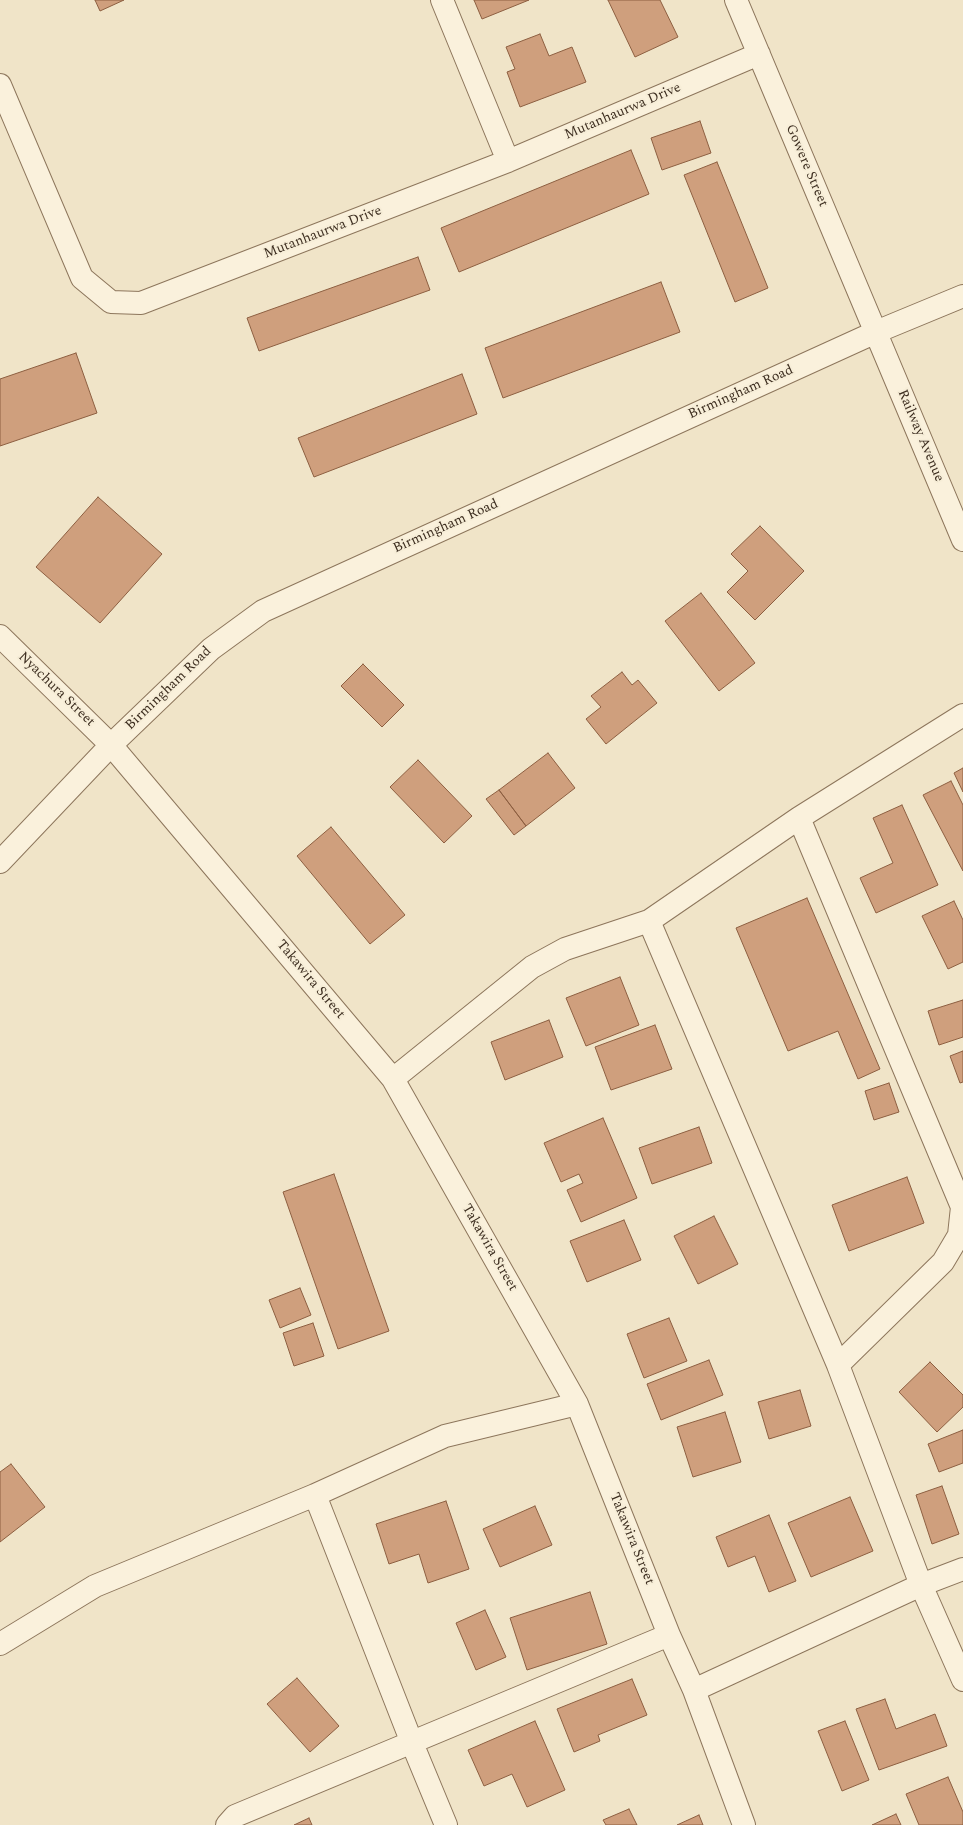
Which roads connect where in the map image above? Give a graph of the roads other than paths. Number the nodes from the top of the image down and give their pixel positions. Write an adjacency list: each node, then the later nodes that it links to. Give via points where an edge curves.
1 (442, 0): 5 (street)
2 (736, 0): 3 (street, Gowere Street)
3 (759, 54): 5 (street, Mutanhaurwa Drive); 7 (street, Gowere Street)
4 (0, 85): 5 (street, Mutanhaurwa Drive, via 82,278 111,302 141,303)
5 (508, 161)
6 (963, 296): 7 (street, Birmingham Road)
7 (876, 332): 8 (street, Railway Avenue); 11 (street, Birmingham Road, via 263,611 211,649)
8 (963, 540)
9 (0, 636): 11 (street, Nyachura Street)
10 (963, 715): 12 (street)
11 (111, 745): 13 (street, Birmingham Road); 15 (street, Takawira Street)
12 (799, 818): 14 (street); 16 (street, via 962,1207 959,1235 943,1262)
13 (0, 862)
14 (650, 921): 15 (street, via 565,949 532,967); 16 (street)
15 (393, 1079): 17 (street, Takawira Street)
16 (838, 1365): 20 (street)
17 (577, 1404): 18 (street, via 445,1436); 21 (street, Takawira Street)
18 (315, 1495): 22 (street, via 95,1586); 25 (street)
19 (963, 1569): 20 (street)
20 (921, 1585): 23 (street); 24 (street)
21 (669, 1635): 24 (street, Takawira Street); 25 (street)
22 (0, 1644)
23 (963, 1680)
24 (694, 1690): 28 (street, Takawira Street)
25 (412, 1742): 26 (street, via 236,1816); 27 (street)
26 (227, 1825)
27 (446, 1825)
28 (744, 1825)

